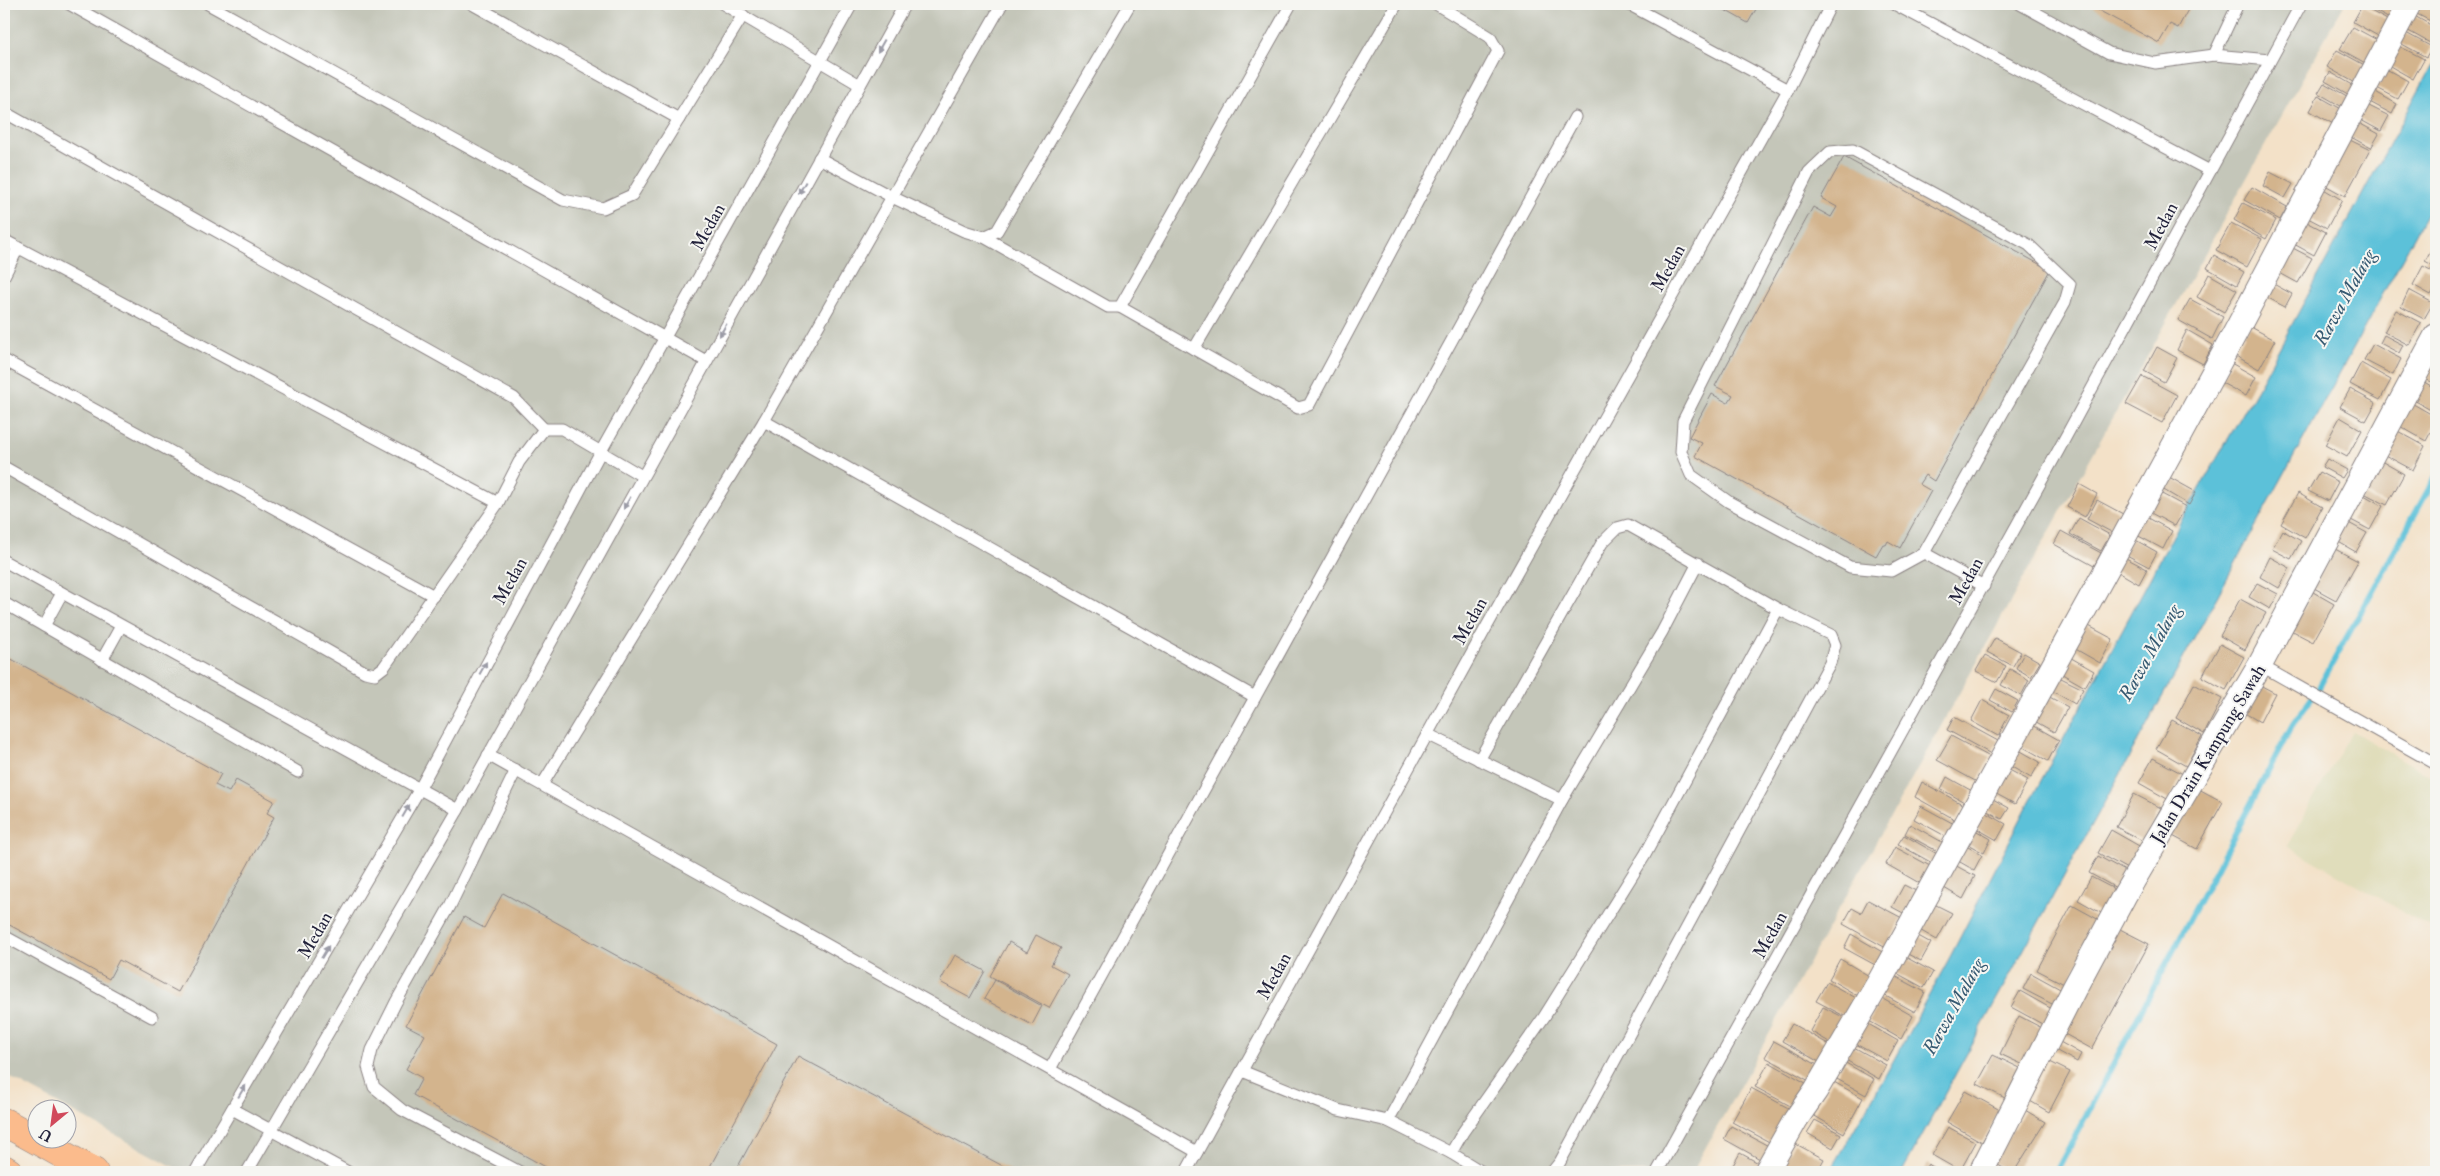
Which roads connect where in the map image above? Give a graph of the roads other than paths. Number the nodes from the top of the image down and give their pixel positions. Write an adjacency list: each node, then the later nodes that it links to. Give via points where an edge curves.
1 (69, 4): 37 (lane)
2 (208, 4): 27 (lane, via 563,200 603,208 632,194)
3 (472, 4): 27 (lane)
4 (723, 4): 19 (lane)
5 (852, 4): 22 (lane, Medan)
6 (905, 4): 23 (lane, one-way to 23)
7 (1002, 4): 30 (lane)
8 (1130, 4): 31 (lane, via 997,231)
9 (1291, 4): 35 (lane)
10 (1396, 4): 38 (lane)
11 (1436, 4): 38 (lane, via 1490,37 1498,51 1309,405 1298,408)
12 (1628, 4): 24 (lane)
13 (1831, 4): 24 (lane, Medan)
14 (1894, 4): 29 (lane)
15 (2020, 4): 20 (lane, via 2109,53 2155,63)
16 (2238, 4): 20 (lane)
17 (2301, 4): 21 (lane, Medan)
18 (2409, 4): 91 (street, via 2236,333 2081,617 1878,984)
19 (743, 15): 22 (lane); 27 (lane)
20 (2214, 56): 21 (lane)
21 (2270, 60): 29 (lane, Medan)
22 (820, 61): 23 (lane); 37 (lane, Medan)
23 (860, 85): 28 (lane)
24 (1788, 90): 60 (lane, Medan)
25 (4, 112): 42 (lane, via 514,398)
26 (1575, 117): 59 (lane)
27 (679, 119)
28 (819, 158): 30 (lane); 40 (lane, one-way to 40)
29 (2210, 172): 50 (lane, Medan)
30 (892, 197): 31 (lane); 41 (lane)
31 (984, 237): 35 (lane, via 1108,307)
32 (4, 240): 33 (lane)
33 (18, 248): 34 (lane); 46 (lane)
34 (4, 276)
35 (1120, 307): 38 (lane)
36 (2436, 336): 58 (street, Jalan Drain Kampung Sawah)
37 (666, 339): 40 (lane); 43 (lane, Medan)
38 (1194, 349)
39 (4, 360): 52 (lane)
40 (706, 361): 45 (lane)
41 (764, 420): 59 (lane); 66 (lane)
42 (544, 429): 43 (lane, via 562,429); 46 (lane, via 519,462)
43 (600, 453): 45 (lane); 67 (lane, Medan, one-way to 43)
44 (4, 467): 52 (lane, via 365,672 375,674 384,667)
45 (642, 476): 61 (lane, one-way to 61)
46 (498, 503): 52 (lane)
47 (1924, 553): 47 (lane, via 2065,302 2070,284 2029,245 1853,150 1830,152 1809,172 1683,421 1681,452 1691,475 1729,502 1850,567 1891,571); 50 (lane)
48 (4, 561): 51 (lane)
49 (1698, 563): 54 (lane); 62 (lane, via 1628,525 1617,528 1602,543); 68 (lane, via 1662,632)
50 (1984, 586): 90 (lane, Medan)
51 (62, 593): 55 (lane); 56 (lane)
52 (434, 596)
53 (4, 603): 55 (lane)
54 (1778, 609): 79 (lane, via 1645,855 1544,1017); 89 (lane, via 1831,636 1835,645 1830,663)
55 (44, 626): 57 (lane)
56 (120, 626): 57 (lane); 67 (lane)
57 (102, 660): 65 (lane)
58 (2270, 671): 63 (lane); 92 (street, Jalan Drain Kampung Sawah, via 2124,896)
59 (1255, 697): 72 (lane)
60 (1427, 734): 62 (lane); 73 (lane, Medan)
61 (488, 755): 64 (lane); 69 (lane)
62 (1479, 760): 68 (lane)
63 (2436, 764)
64 (516, 770): 66 (lane); 86 (lane, via 450,906 396,1002 372,1050 368,1066 374,1087 402,1110)
65 (298, 772)
66 (542, 785): 72 (lane)
67 (418, 790): 69 (lane); 74 (lane, Medan, one-way to 67)
68 (1562, 800): 75 (lane)
69 (458, 810): 77 (lane)
70 (4, 936): 71 (lane)
71 (152, 1017)
72 (1050, 1069): 78 (lane)
73 (1242, 1071): 75 (lane, via 1338,1110); 78 (lane, Medan)
74 (232, 1109): 77 (lane); 83 (lane, Medan)
75 (1388, 1121): 79 (lane)
76 (4, 1122): 82 (main road)
77 (271, 1130): 84 (lane); 85 (lane)
78 (1197, 1152): 87 (lane, Medan)
79 (1451, 1153): 88 (lane)
80 (4, 1169): 81 (main road)
81 (9, 1172)
82 (94, 1172)
83 (195, 1172)
84 (247, 1172)
85 (348, 1172)
86 (520, 1172)
87 (1186, 1172)
88 (1482, 1172)
89 (1552, 1172)
90 (1658, 1172)
91 (1766, 1172)
92 (1981, 1172)

